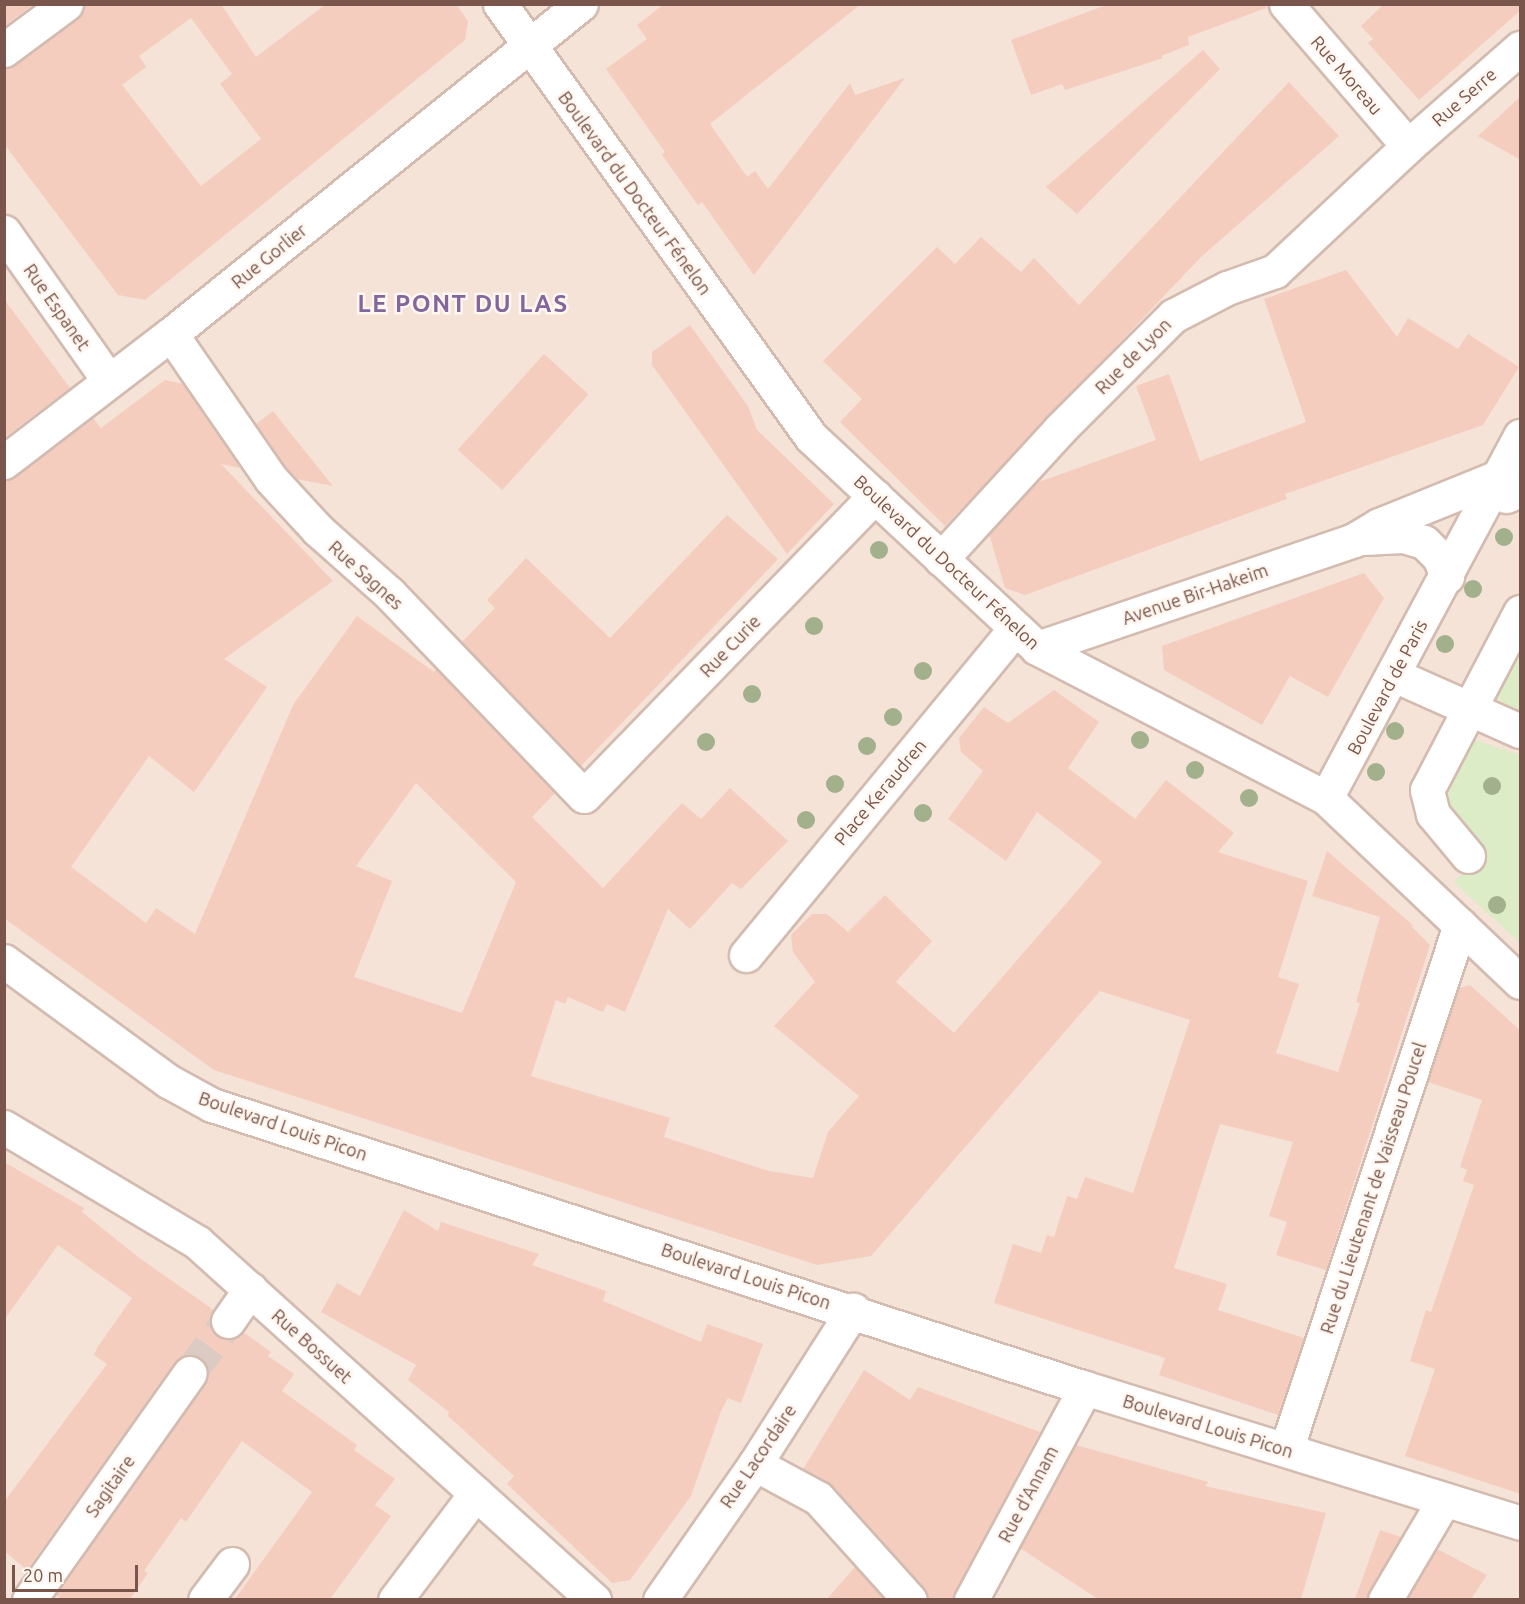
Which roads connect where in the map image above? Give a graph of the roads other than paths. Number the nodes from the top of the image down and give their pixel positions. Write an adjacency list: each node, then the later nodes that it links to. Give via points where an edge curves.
1 (66, 4): 7 (street)
2 (500, 4): 5 (street, Boulevard du Docteur Fénelon)
3 (581, 4): 5 (street, Rue Gorlier)
4 (1286, 4): 8 (street, Rue Moreau)
5 (530, 46): 10 (street, Rue Gorlier); 15 (street, Boulevard du Docteur Fénelon, via 811,437)
6 (1521, 48): 8 (street, Rue Serre)
7 (4, 50)
8 (1408, 146): 17 (street, Rue de Lyon, via 1275,271 1227,288 1173,316 1060,429)
9 (4, 232): 11 (street, Rue Espanet)
10 (171, 334): 11 (street, Rue Gorlier); 24 (street, Rue Sagnes, via 279,487 318,530 389,593)
11 (109, 381): 13 (street, Rue Gorlier)
12 (1521, 436): 14 (street, Boulevard de Paris)
13 (4, 462)
14 (1511, 483): 16 (street, Avenue Bir-Hakeim, via 1379,525); 18 (street, Boulevard de Paris)
15 (875, 496): 17 (street, Boulevard du Docteur Fénelon); 24 (street, Rue Curie)
16 (1354, 540): 18 (street, Avenue Bir-Hakeim, via 1382,535 1424,542 1439,557); 20 (street, Avenue Bir-Hakeim)
17 (941, 559): 20 (street, Boulevard du Docteur Fénelon)
18 (1447, 576): 21 (street, Boulevard de Paris)
19 (1521, 612): 22 (street, via 1485,674)
20 (1026, 638): 25 (street, Boulevard du Docteur Fénelon); 28 (street, Place Keraudren)
21 (1394, 675): 22 (street); 25 (street, Boulevard de Paris)
22 (1471, 708): 23 (street); 26 (street, via 1427,790 1432,814)
23 (1521, 731)
24 (584, 796)
25 (1326, 798): 27 (street, Boulevard du Docteur Fénelon)
26 (1468, 856)
27 (1460, 925): 30 (street, Boulevard du Docteur Fénelon); 37 (street, Rue du Lieutenant de Vaisseau Poucel)
28 (746, 955)
29 (4, 961): 33 (street, Boulevard Louis Picon, via 168,1081 212,1105)
30 (1521, 982)
31 (4, 1127): 32 (street, Rue Bossuet, via 197,1242)
32 (250, 1290): 34 (street); 39 (street, Rue Bossuet)
33 (853, 1310): 36 (street, Boulevard Louis Picon); 38 (street, Rue Lacordaire)
34 (228, 1320)
35 (190, 1373): 43 (street, Sagitaire)
36 (1085, 1388): 37 (street, Boulevard Louis Picon); 49 (street, Rue d'Annam)
37 (1286, 1450): 40 (street, Boulevard Louis Picon)
38 (755, 1464): 47 (street, Rue Lacordaire); 48 (street, via 818,1498)
39 (476, 1493): 45 (street); 46 (street, Rue Bossuet)
40 (1444, 1500): 41 (street, Boulevard Louis Picon); 50 (street)
41 (1521, 1523)
42 (232, 1564): 44 (street)
43 (29, 1599)
44 (205, 1599)
45 (395, 1599)
46 (594, 1599)
47 (660, 1599)
48 (910, 1599)
49 (971, 1599)
50 (1385, 1599)

